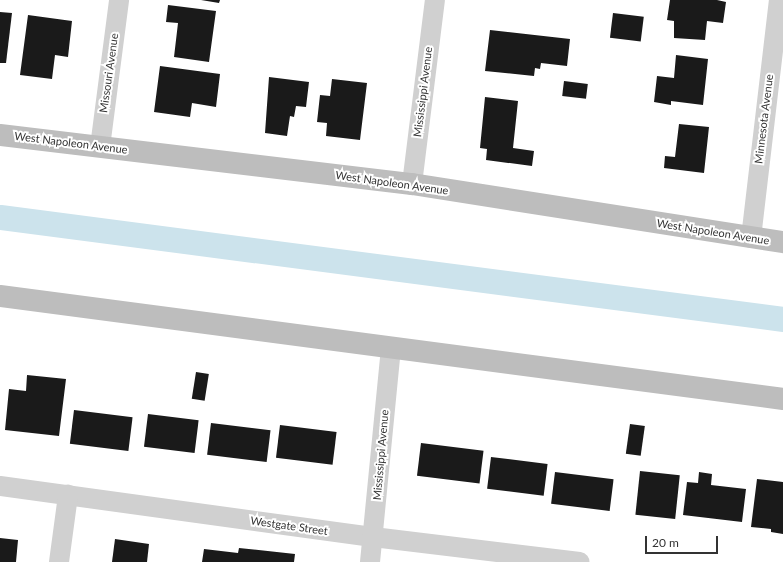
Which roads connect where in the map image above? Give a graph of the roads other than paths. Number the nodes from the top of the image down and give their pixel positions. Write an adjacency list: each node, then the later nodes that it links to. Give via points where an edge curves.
1 (119, 0): 5 (street, Missouri Avenue)
2 (435, 0): 6 (street, Mississippi Avenue)
3 (779, 0): 7 (street, Minnesota Avenue)
4 (0, 135): 5 (main road, West Napoleon Avenue)
5 (100, 147): 6 (main road, West Napoleon Avenue)
6 (412, 184): 7 (main road, West Napoleon Avenue)
7 (751, 238): 8 (main road, West Napoleon Avenue)
8 (783, 242)
9 (0, 296): 10 (main road)
10 (391, 348): 11 (main road); 14 (street, Mississippi Avenue)
11 (780, 398)
12 (0, 486): 13 (street, Westgate Street)
13 (68, 495): 14 (street, Westgate Street); 15 (street)
14 (373, 537): 16 (street, Mississippi Avenue); 17 (street, Westgate Street)
15 (59, 562)
16 (370, 562)
17 (579, 562)

